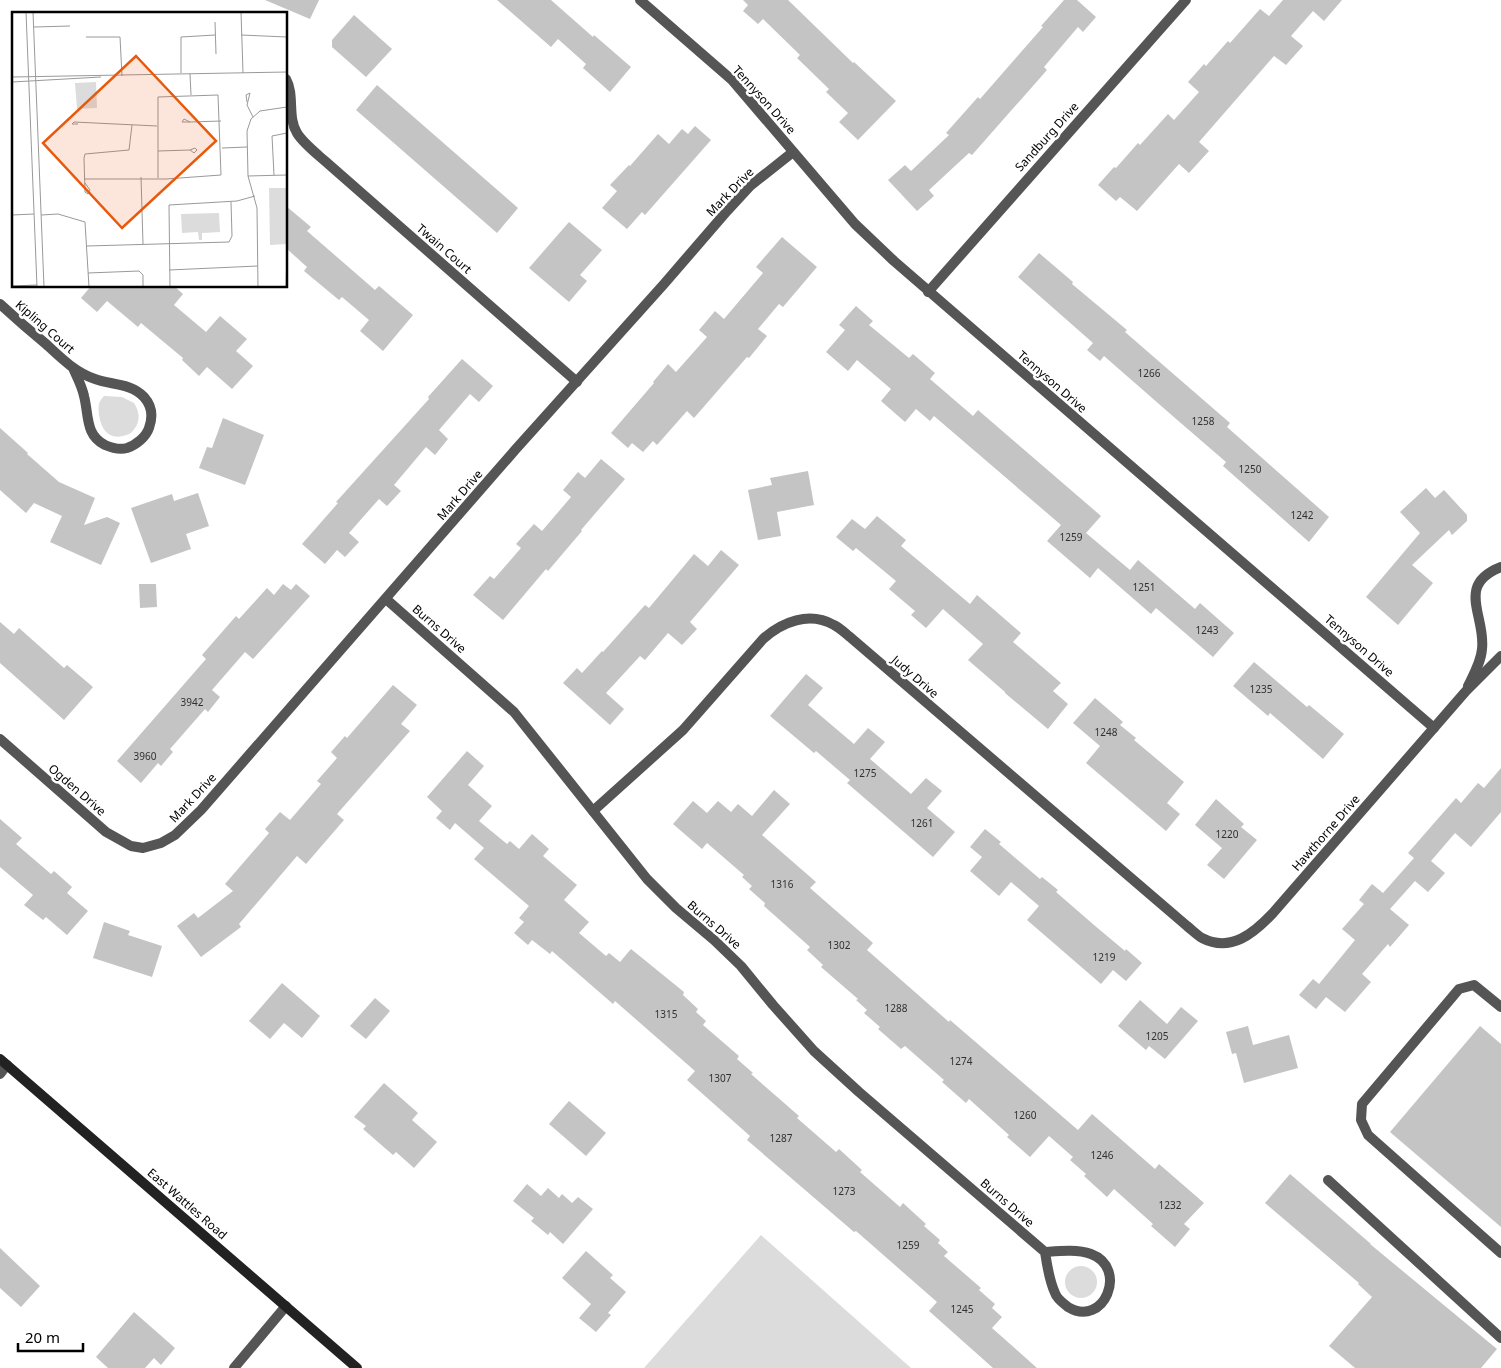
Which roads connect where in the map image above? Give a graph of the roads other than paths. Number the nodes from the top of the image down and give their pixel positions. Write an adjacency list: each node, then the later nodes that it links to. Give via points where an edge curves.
1 (640, 0): 5 (street, Tennyson Drive, via 732,80)
2 (1186, 0): 6 (street, Sandburg Drive)
3 (288, 86): 4 (street, Twain Court)
4 (292, 132): 9 (street, Twain Court)
5 (793, 152): 6 (street, Tennyson Drive, via 855,224); 9 (street, Mark Drive, via 750,186)
6 (928, 292): 14 (street, Tennyson Drive)
7 (0, 304): 8 (street, Kipling Court)
8 (73, 368): 8 (street, Kipling Court, via 103,382 137,391 150,406 152,414 144,437 127,448 118,449 93,437 84,395)
9 (577, 382): 11 (street, Mark Drive)
10 (1501, 567): 13 (street, via 1487,573 1476,593 1482,650)
11 (386, 599): 16 (street, Burns Drive, via 514,712); 17 (street, Mark Drive, via 187,824 161,843)
12 (1501, 656): 13 (street)
13 (1466, 691): 14 (street)
14 (1434, 728): 18 (street, Hawthorne Drive, via 1258,929)
15 (0, 739): 17 (street, Ogden Drive, via 106,832 131,846)
16 (592, 811): 18 (street, Judy Drive, via 683,730 773,630 795,620 820,620 834,625 850,637 1202,938); 23 (street, Burns Drive, via 647,879 741,966 821,1058)
17 (143, 848)
18 (1230, 943)
19 (1501, 1007): 24 (street, via 1474,985 1459,989 1362,1104 1361,1120 1368,1135)
20 (4, 1062): 21 (street); 25 (main road, East Wattles Road)
21 (0, 1074)
22 (1328, 1180): 26 (street)
23 (1044, 1252): 23 (street, via 1055,1294 1063,1304 1087,1312 1104,1300 1110,1278 1106,1266 1099,1259 1082,1252)
24 (1501, 1253)
25 (286, 1306): 27 (street); 28 (main road, East Wattles Road)
26 (1501, 1338)
27 (234, 1368)
28 (357, 1368)

